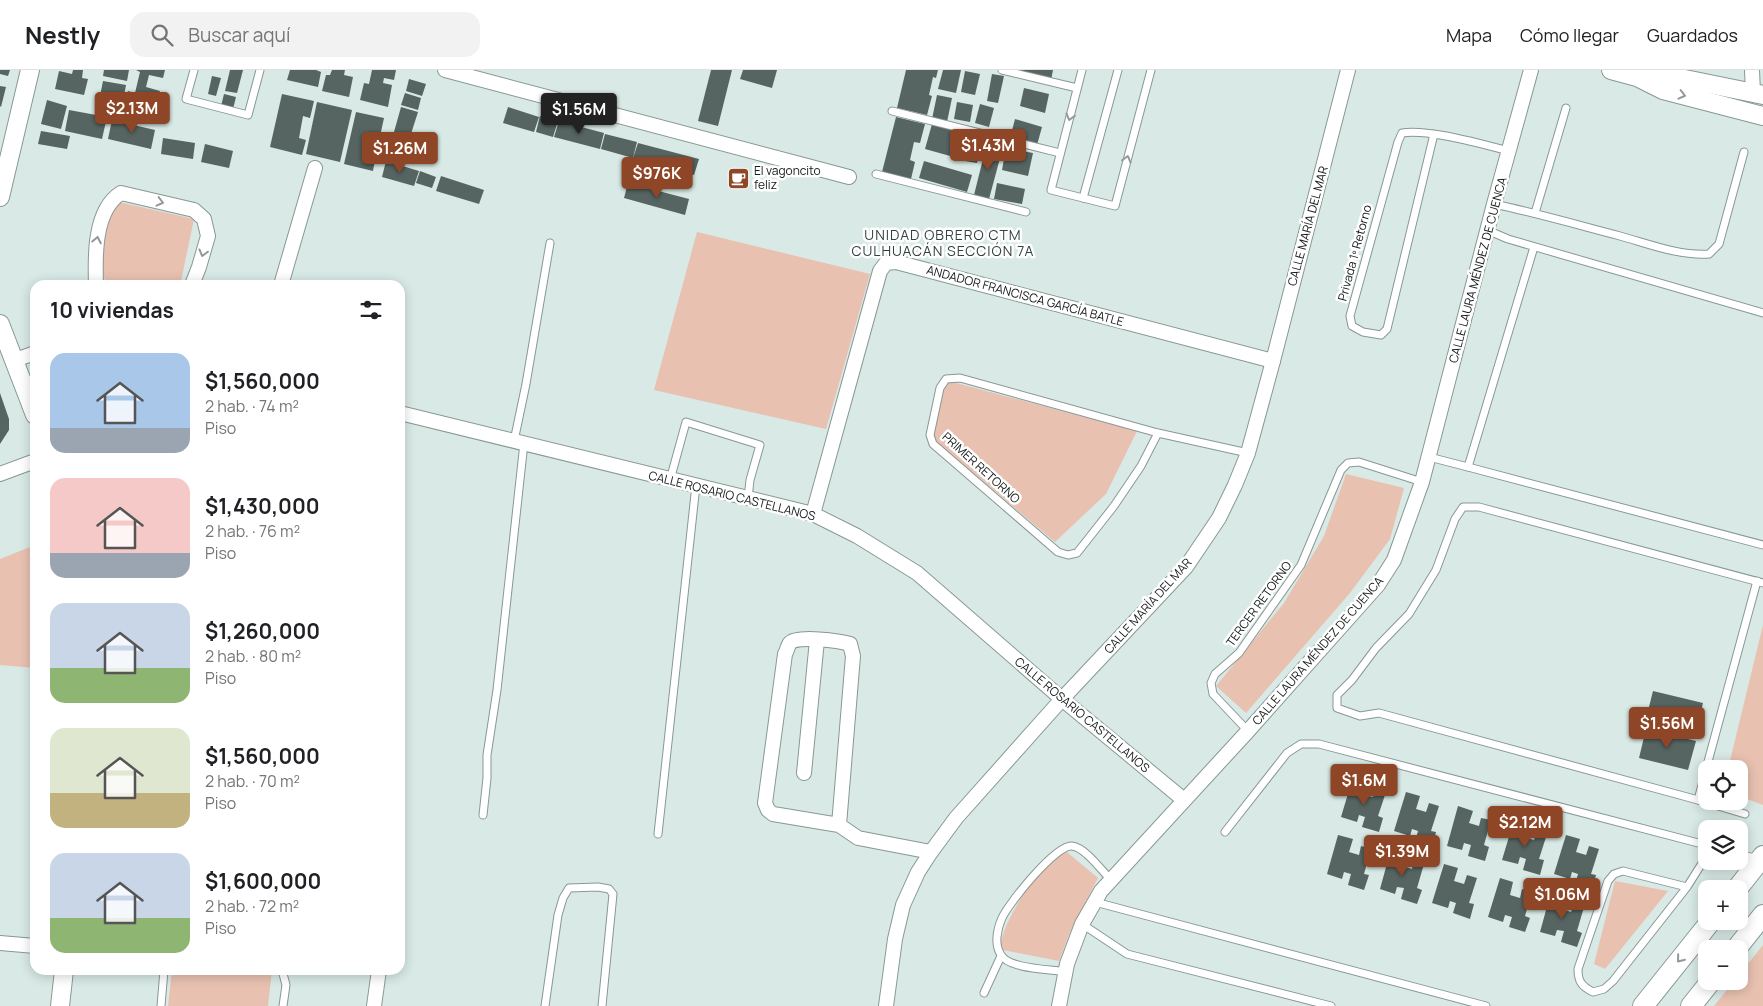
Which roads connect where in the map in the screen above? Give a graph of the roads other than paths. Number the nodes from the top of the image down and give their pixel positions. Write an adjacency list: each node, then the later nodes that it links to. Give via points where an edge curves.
1 (30, 70): 25 (street)
2 (194, 70): 3 (lane, via 186,99 248,115)
3 (260, 70)
4 (445, 70): 27 (street)
5 (1002, 70): 15 (lane)
6 (1082, 70): 15 (lane)
7 (1118, 70): 29 (lane)
8 (1151, 70): 29 (lane, one-way to 8, via 1115,206)
9 (1348, 70): 43 (street, CALLE MARÍA DEL MAR)
10 (1531, 70): 21 (street, CALLE LAURA MÉNDEZ DE CUENCA)
11 (1611, 70): 14 (street)
12 (1752, 70): 16 (street)
13 (1683, 74): 14 (street); 16 (street)
14 (1637, 77): 19 (street, one-way to 19, via 1662,90)
15 (1077, 88): 23 (lane, one-way to 23)
16 (1758, 94)
17 (1566, 108): 32 (lane)
18 (892, 111): 23 (lane)
19 (1763, 116)
20 (1434, 134): 20 (lane, Privada 1º Retorno, via 1402,133 1398,142 1350,316 1352,326 1363,332 1380,335 1387,329); 21 (lane, Privada 1º Retorno)
21 (1510, 151): 30 (street, CALLE LAURA MÉNDEZ DE CUENCA)
22 (1744, 152): 32 (lane, via 1719,244 1709,254 1670,250)
23 (1060, 153): 29 (lane, via 1051,190)
24 (316, 168): 38 (street)
25 (3, 170): 28 (street)
26 (876, 174): 31 (lane)
27 (849, 177)
28 (0, 197)
29 (1083, 198)
30 (1494, 204): 32 (lane); 33 (street, CALLE LAURA MÉNDEZ DE CUENCA)
31 (1026, 212)
32 (1535, 213)
33 (1487, 230): 35 (lane); 49 (street, CALLE LAURA MÉNDEZ DE CUENCA)
34 (550, 243): 47 (lane)
35 (1534, 247): 39 (lane); 51 (lane)
36 (96, 280): 37 (street, one-way to 37, via 95,251 102,215 113,198 121,193 194,210 204,219 208,236)
37 (194, 280)
38 (282, 280)
39 (1763, 313)
40 (0, 324): 42 (street)
41 (30, 355): 42 (street)
42 (15, 360): 44 (street)
43 (1273, 361): 48 (street, CALLE MARÍA DEL MAR); 57 (street, ANDADOR FRANCISCA GARCÍA BATLE, via 896,262 886,263 880,271)
44 (30, 401)
45 (405, 414): 47 (street, CALLE ROSARIO CASTELLANOS)
46 (1158, 433): 46 (lane, PRIMER RETORNO, via 960,378 946,379 940,388 930,435 934,444 1058,552 1068,555 1077,553 1114,506); 48 (lane, PRIMER RETORNO)
47 (519, 442): 53 (street, CALLE ROSARIO CASTELLANOS); 69 (lane)
48 (1248, 453): 61 (street, CALLE MARÍA DEL MAR, via 1219,518 1186,567)
49 (1429, 457): 51 (lane); 54 (street, CALLE LAURA MÉNDEZ DE CUENCA)
50 (30, 463): 52 (street)
51 (1468, 467): 58 (lane)
52 (0, 474)
53 (670, 480): 55 (street, CALLE ROSARIO CASTELLANOS); 56 (lane, via 686,422 760,445)
54 (1422, 482): 62 (street, CALLE LAURA MÉNDEZ DE CUENCA, via 1394,560 1378,585); 62 (lane, TERCER RETORNO, via 1359,462 1348,463 1341,470 1301,566 1239,653 1215,674 1211,683 1213,694)
55 (696, 485): 56 (street, CALLE ROSARIO CASTELLANOS); 72 (lane)
56 (748, 498): 57 (street, CALLE ROSARIO CASTELLANOS)
57 (813, 514): 61 (street, CALLE ROSARIO CASTELLANOS, via 857,536 917,573)
58 (1763, 546)
59 (1760, 582): 63 (lane); 66 (lane, via 1479,507 1464,507 1455,519 1436,570 1409,614 1337,695 1337,708 1360,716 1379,713)
60 (817, 640): 64 (street); 70 (street, via 850,644 853,656); 70 (street, via 797,639 790,643 785,654 765,803 773,814)
61 (1062, 699): 65 (street, CALLE ROSARIO CASTELLANOS); 74 (street, CALLE MARÍA DEL MAR, via 956,818)
62 (1248, 731): 65 (street, CALLE LAURA MÉNDEZ DE CUENCA)
63 (1709, 760)
64 (804, 773)
65 (1184, 800): 78 (street, CALLE LAURA MÉNDEZ DE CUENCA)
66 (1698, 800)
67 (1731, 810): 68 (lane)
68 (1744, 814)
69 (483, 815)
70 (839, 825): 74 (street, via 858,838)
71 (1225, 832): 73 (lane, via 1287,753 1301,744 1319,744)
72 (658, 834)
73 (1698, 843)
74 (931, 852): 102 (street, CALLE MARÍA DEL MAR, via 903,905)
75 (1748, 856): 76 (lane)
76 (1761, 858): 79 (main road)
77 (1698, 870): 80 (lane)
78 (1111, 880): 81 (street, CALLE LAURA MÉNDEZ DE CUENCA); 88 (lane, via 1080,848 1069,845 1060,850 1034,874 1002,918 996,943)
79 (1744, 880)
80 (1687, 887): 80 (lane, via 1613,981 1604,989 1592,992 1582,986 1578,969 1608,881 1614,874 1623,871)
81 (1095, 902): 83 (street, CALLE LAURA MÉNDEZ DE CUENCA); 105 (lane)
82 (1763, 915): 85 (main road)
83 (1082, 924): 89 (street, CALLE LAURA MÉNDEZ DE CUENCA); 104 (lane, via 1127,954)
84 (1704, 930): 106 (main road, one-way to 106)
85 (1743, 940)
86 (0, 942): 87 (street)
87 (30, 945)
88 (1001, 956): 89 (lane, via 1012,964); 95 (lane)
89 (1065, 972): 103 (street, CALLE LAURA MÉNDEZ DE CUENCA)
90 (63, 975): 96 (street)
91 (164, 975): 97 (lane)
92 (283, 975): 98 (lane, via 286,985)
93 (378, 975): 99 (street)
94 (1703, 990): 107 (main road)
95 (984, 993)
96 (60, 1006)
97 (161, 1006)
98 (283, 1006)
99 (374, 1006)
100 (545, 1006): 101 (lane, via 563,898 569,888 598,887 609,889 613,894)
101 (602, 1006)
102 (886, 1006)
103 (1059, 1006)
104 (1331, 1006)
105 (1486, 1006)
106 (1643, 1006)
107 (1691, 1006)

